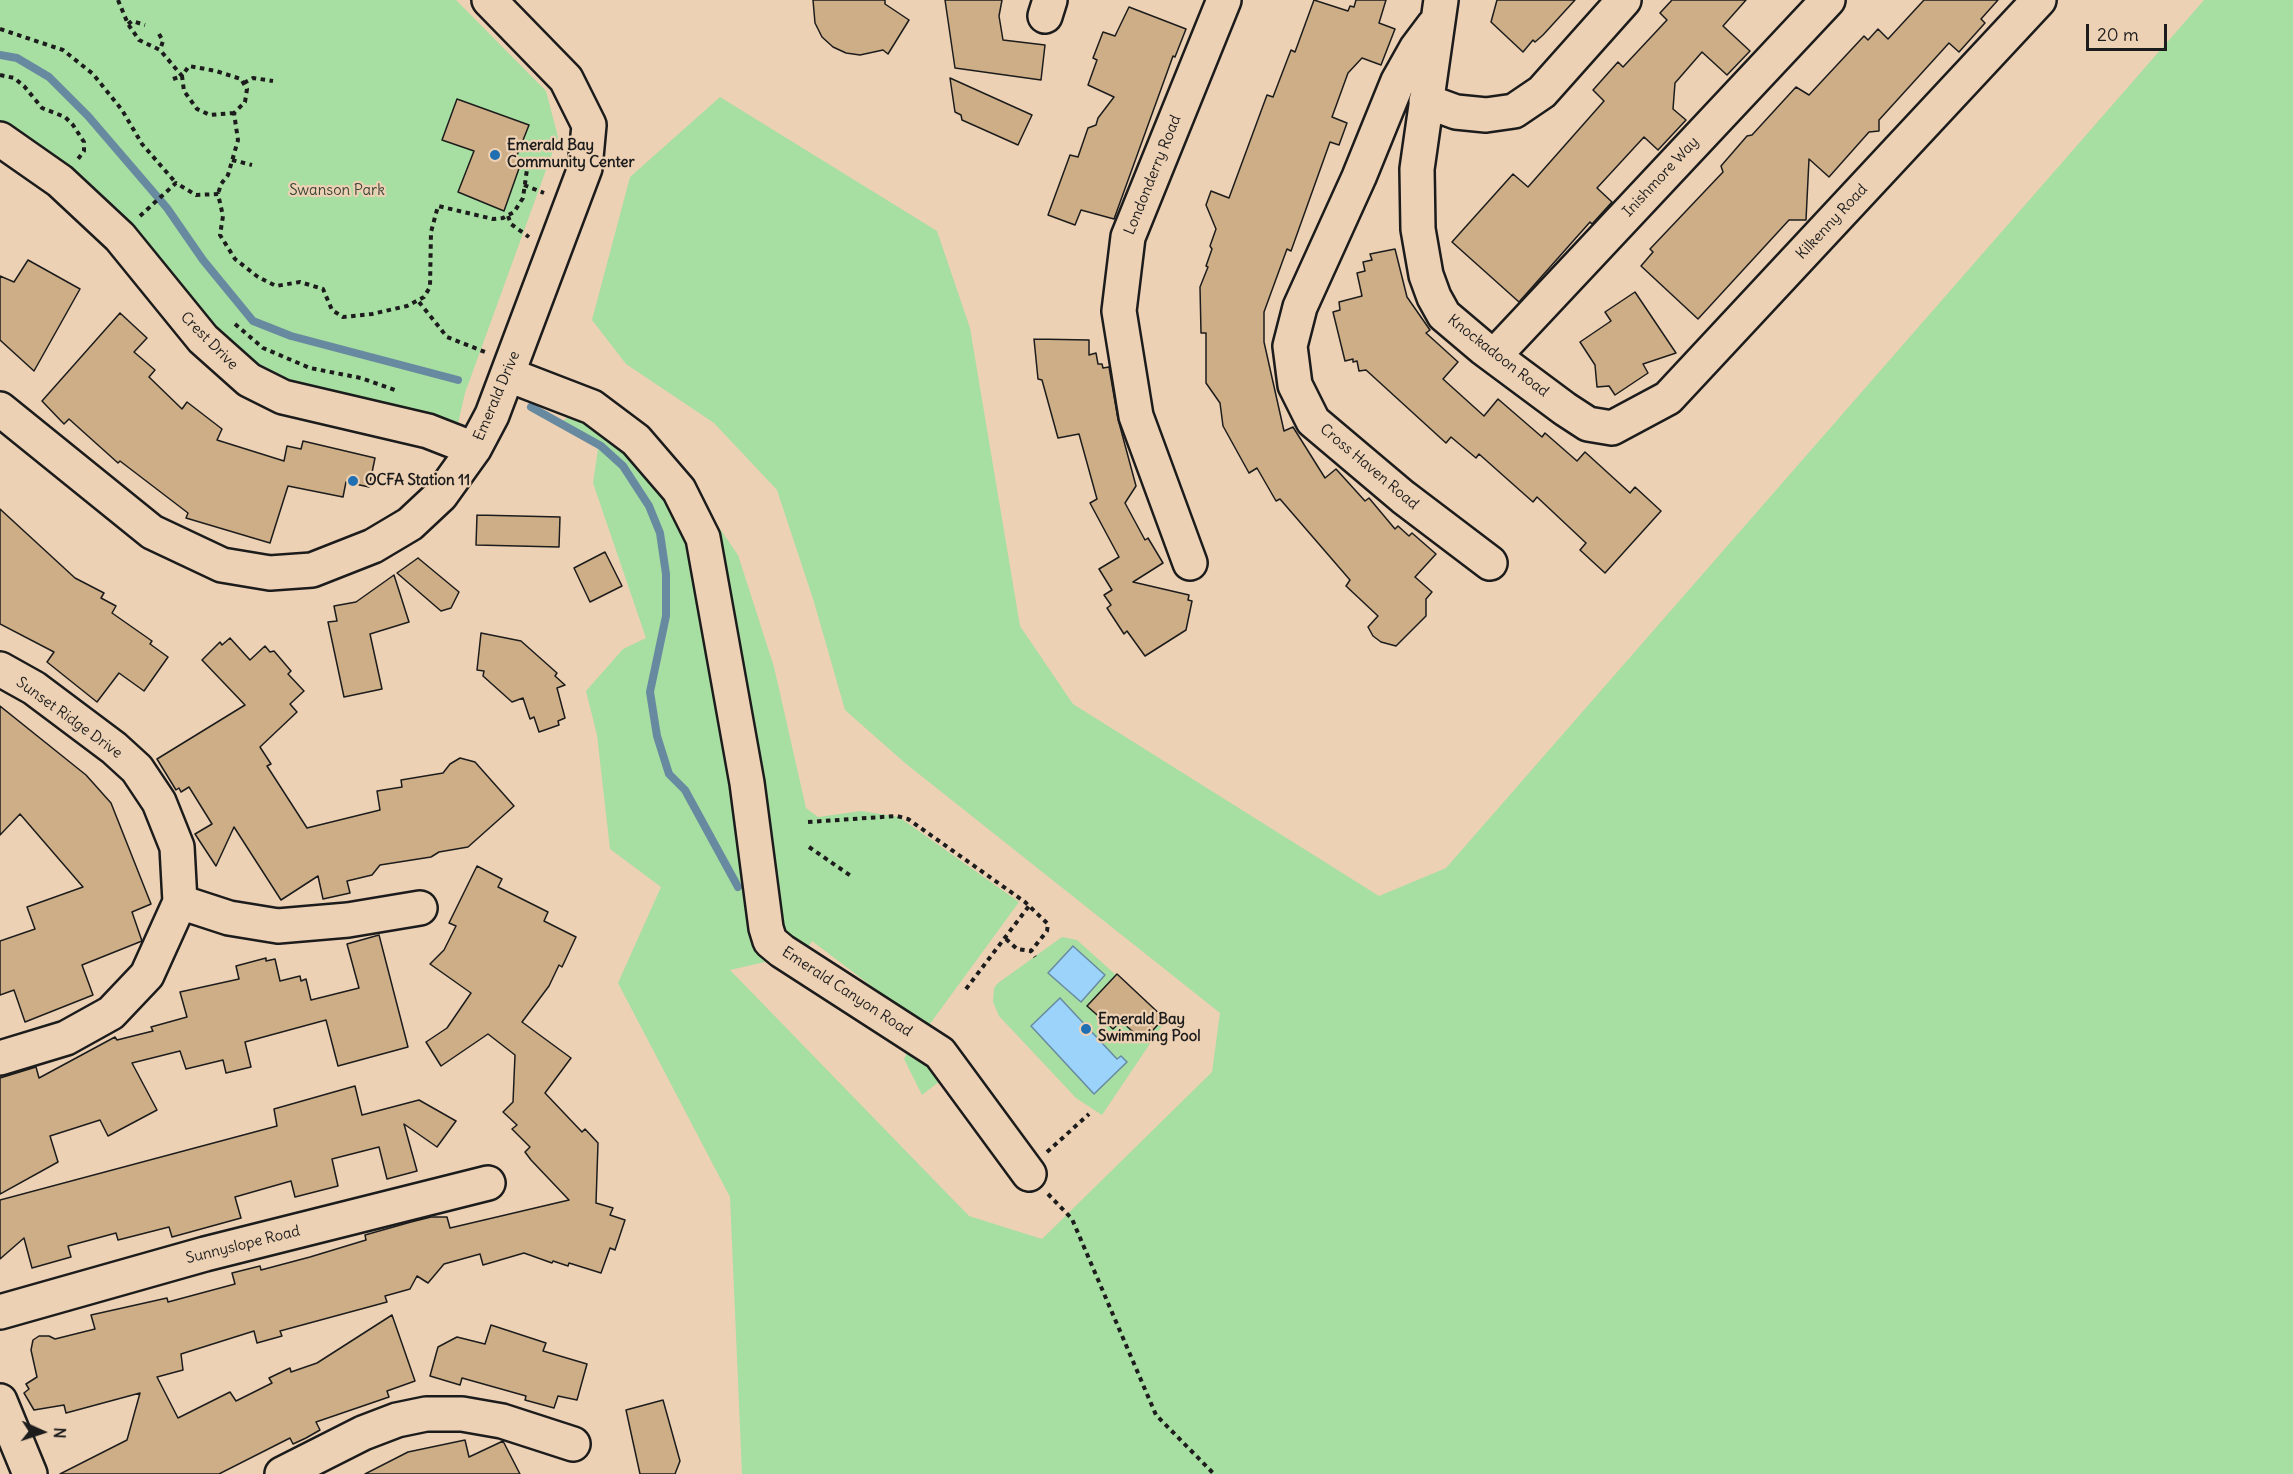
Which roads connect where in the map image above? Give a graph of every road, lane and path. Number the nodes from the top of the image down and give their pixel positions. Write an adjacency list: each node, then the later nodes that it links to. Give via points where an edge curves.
1 (118, 0): 8 (path)
2 (489, 0): 33 (street, Emerald Drive, via 566,78 589,125 585,168)
3 (1224, 0): 38 (street, Londonderry Road, via 1128,237 1119,310 1136,416)
4 (1624, 0): 18 (street, via 1542,92 1514,111 1486,116 1456,112)
5 (1828, 0): 32 (street, Inishmore Way)
6 (2039, 0): 36 (street, Kilkenny Road, via 1668,398)
7 (1440, 9): 18 (street, Knockadoon Road); 25 (street, Cross Haven Road, via 1398,81)
8 (128, 24): 9 (path, via 132,21); 12 (path, via 139,40)
9 (145, 25)
10 (0, 29): 27 (path, via 63,50 93,74 122,110 141,144)
11 (159, 34): 12 (path, via 163,41)
12 (160, 50): 14 (path)
13 (0, 75): 26 (path, via 19,82 42,108 65,117 80,134 84,151)
14 (182, 76): 15 (path); 17 (path, via 189,66 230,75); 19 (path, via 184,91 197,109 210,115)
15 (173, 79)
16 (273, 81): 17 (path, via 253,78)
17 (244, 84): 19 (path, via 245,102)
18 (1426, 101): 21 (street, Knockadoon Road)
19 (234, 113): 22 (path, via 238,140)
20 (0, 139): 26 (street, Crest Drive)
21 (1421, 140): 25 (street, Cross Haven Road, via 1391,148); 32 (street, Knockadoon Road, via 1417,169 1418,229 1426,275 1444,315)
22 (232, 160): 24 (path); 28 (path)
23 (528, 162): 30 (path, via 523,198 514,212 503,218 438,206 431,232 430,286)
24 (252, 165)
25 (1359, 177): 39 (street, Cross Haven Road, via 1300,307 1290,346 1295,385 1312,420 1402,497)
26 (60, 181): 37 (street, Crest Drive, via 120,237 203,339 249,380 284,397 428,431)
27 (176, 183): 28 (path, via 196,195); 29 (path)
28 (218, 194): 30 (path, via 223,216 220,235 235,259 267,283 312,284 323,289 332,310 343,317)
29 (140, 216)
30 (419, 302): 33 (path, via 447,337)
31 (234, 323): 34 (path, via 263,348 310,368)
32 (1496, 355): 36 (street, Knockadoon Road, via 1588,424)
33 (499, 365): 37 (street, Emerald Drive); 53 (street, Emerald Canyon Road, via 592,407 636,440 679,490 703,538 747,783 770,940 940,1053)
34 (399, 391)
35 (0, 409): 37 (street, Emerald Drive, via 152,532 222,565 270,573 312,570 373,546 410,524 441,495)
36 (1612, 428)
37 (474, 449)
38 (1190, 563)
39 (1490, 563)
40 (0, 669): 44 (street, Sunset Ridge Drive, via 43,695 137,770 159,801 177,847)
41 (808, 822): 45 (path, via 897,816 908,819)
42 (809, 847): 43 (path)
43 (851, 876)
44 (180, 903): 46 (street, via 229,918 278,926); 51 (street, Sunset Ridge Drive, via 147,975 111,1013 66,1038)
45 (1029, 906): 47 (path); 48 (path, via 1048,924)
46 (420, 908)
47 (1006, 939): 48 (path, via 1017,949); 50 (path)
48 (1031, 951): 49 (path)
49 (1035, 957)
50 (966, 989)
51 (0, 1058)
52 (1089, 1114): 53 (path)
53 (1026, 1170): 60 (path, via 1072,1219 1156,1415)
54 (488, 1183): 55 (street, Sunnyslope Road, via 205,1254)
55 (0, 1312)
56 (0, 1401): 58 (street)
57 (573, 1444): 59 (street, via 502,1421 462,1414 426,1414 363,1433)
58 (30, 1474)
59 (282, 1474)
60 (1214, 1474)

